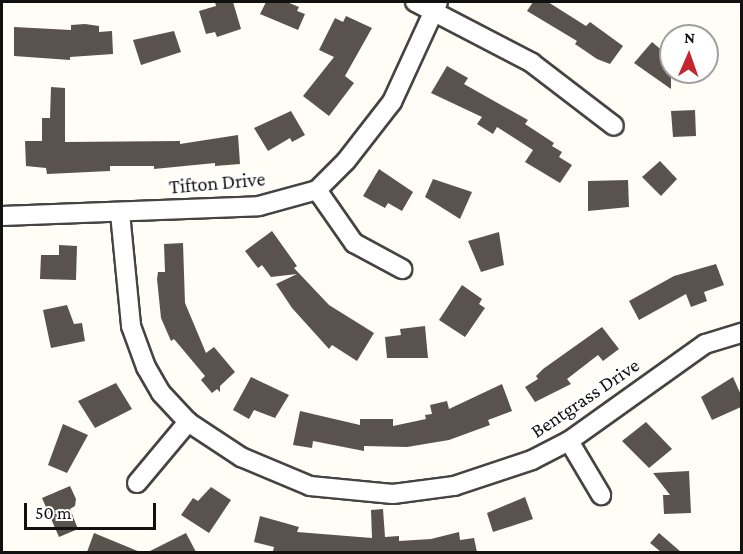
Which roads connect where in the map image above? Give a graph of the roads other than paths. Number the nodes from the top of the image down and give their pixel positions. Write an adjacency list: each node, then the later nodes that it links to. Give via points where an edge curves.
1 (415, 2): 2 (street)
2 (436, 6): 3 (street, via 532,63); 4 (street, Tifton Drive, via 392,102 346,161)
3 (614, 126)
4 (317, 190): 5 (street, Tifton Drive, via 259,206); 7 (street, via 354,243)
5 (120, 213): 6 (street, Tifton Drive); 9 (street, Bentgrass Drive, via 131,326 156,385)
6 (2, 216)
7 (402, 269)
8 (741, 333): 10 (street, Bentgrass Drive, via 705,344)
9 (188, 422): 10 (street, Bentgrass Drive, via 242,458 310,486 393,494 454,486 532,460); 11 (street)
10 (569, 441): 12 (street)
11 (138, 483)
12 (601, 495)

